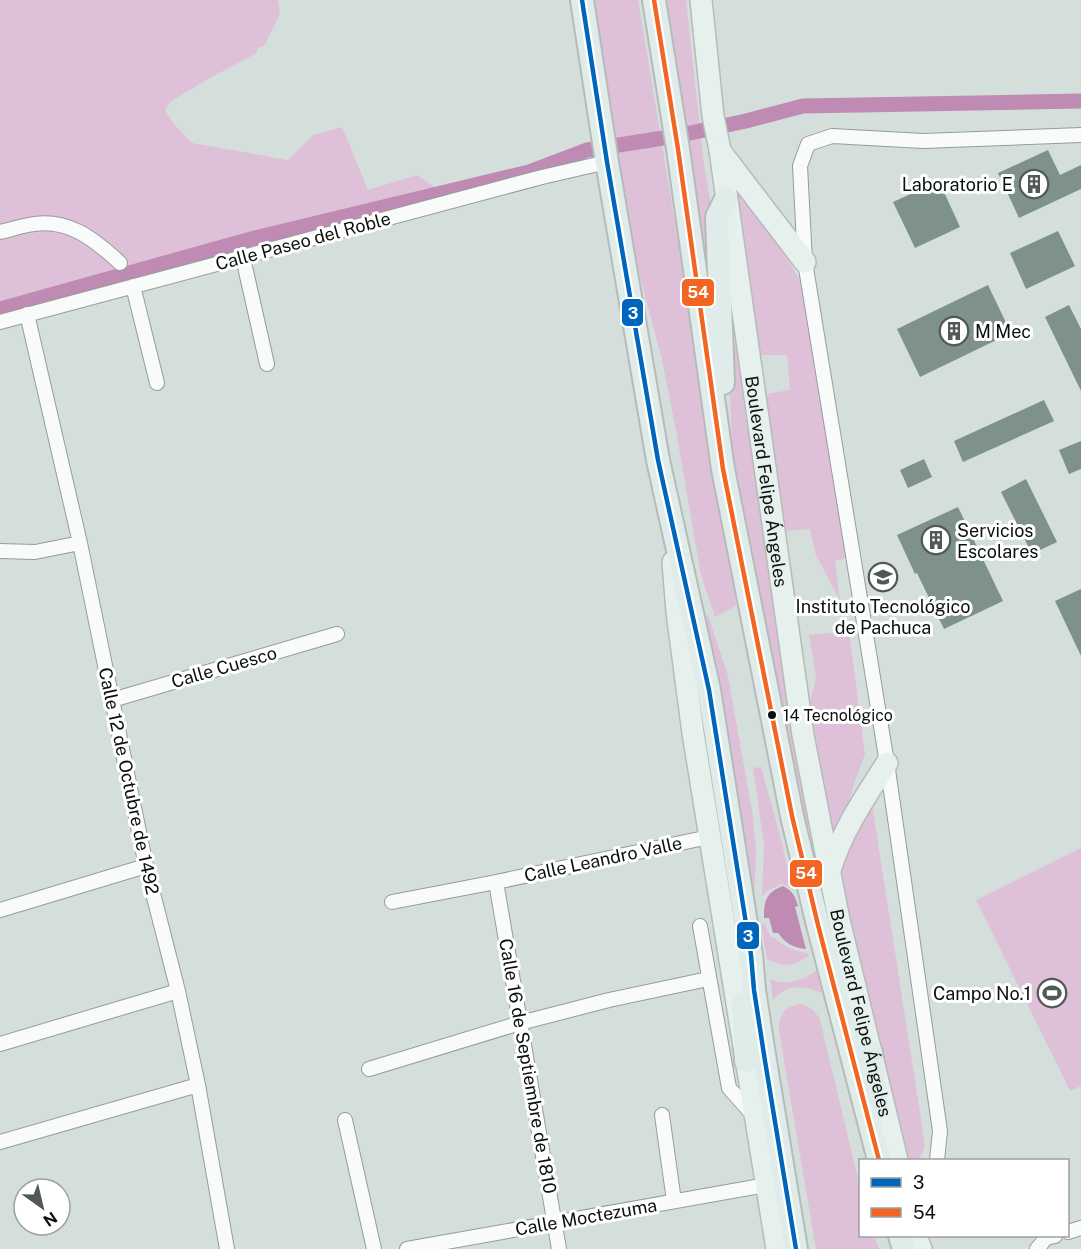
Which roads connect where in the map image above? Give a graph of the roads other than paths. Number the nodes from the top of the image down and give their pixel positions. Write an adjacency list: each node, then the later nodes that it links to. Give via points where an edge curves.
1 (582, 0): 6 (highway)
2 (654, 0): 17 (highway, Boulevard Felipe Ángeles)
3 (701, 0): 5 (main road, Boulevard Felipe Ángeles)
4 (1081, 135): 10 (street, via 923,141 831,136 808,144 800,166)
5 (719, 148): 7 (main road, Boulevard Felipe Ángeles); 10 (main road)
6 (605, 151): 9 (street, Calle Paseo del Roble, via 531,180); 18 (highway)
7 (726, 199): 17 (highway, via 717,217); 27 (main road, Boulevard Felipe Ángeles, via 803,735)
8 (0, 232): 11 (street, via 30,224 59,224 84,233)
9 (243, 258): 12 (street, Calle Paseo del Roble); 15 (street)
10 (806, 262): 23 (street)
11 (120, 263)
12 (133, 286): 13 (street, Calle Paseo del Roble); 16 (street)
13 (27, 314): 14 (street, Calle Paseo del Roble); 19 (street, Calle 12 de Octubre de 1492)
14 (0, 322)
15 (267, 364)
16 (157, 383)
17 (723, 469): 44 (highway, Boulevard Felipe Ángeles, via 798,840)
18 (669, 514): 24 (main road, via 677,612); 25 (highway, via 709,690)
19 (80, 543): 20 (street, via 35,552); 22 (street, Calle 12 de Octubre de 1492)
20 (0, 551)
21 (337, 634): 22 (street, Calle Cuesco)
22 (111, 700): 26 (street, Calle 12 de Octubre de 1492)
23 (887, 763): 27 (main road, via 846,828); 47 (street, via 940,1131)
24 (709, 837): 28 (street, Calle Leandro Valle); 37 (main road)
25 (736, 865): 37 (highway); 57 (highway)
26 (146, 866): 30 (street); 33 (street, Calle 12 de Octubre de 1492)
27 (830, 871): 36 (main road, Boulevard Felipe Ángeles)
28 (496, 882): 29 (street, Calle Leandro Valle); 34 (street, Calle 16 de Septiembre de 1810)
29 (392, 902)
30 (0, 910)
31 (700, 926): 32 (street)
32 (708, 979): 34 (street); 41 (street, via 729,1088)
33 (178, 991): 35 (street); 39 (street, Calle 12 de Octubre de 1492)
34 (520, 1023): 38 (street); 50 (street, Calle 16 de Septiembre de 1810)
35 (0, 1044)
36 (871, 1052): 45 (highway); 46 (main road, Boulevard Felipe Ángeles)
37 (746, 1061): 41 (main road)
38 (369, 1069)
39 (198, 1084): 43 (street); 52 (street, Calle 12 de Octubre de 1492)
40 (662, 1115): 49 (street)
41 (755, 1117): 48 (main road)
42 (345, 1120): 53 (street)
43 (0, 1142)
44 (881, 1159)
45 (882, 1159)
46 (897, 1159)
47 (937, 1159)
48 (766, 1185): 49 (street, Calle Moctezuma); 56 (main road)
49 (674, 1201): 50 (street, Calle Moctezuma)
50 (556, 1222): 54 (street, Calle Moctezuma); 55 (street, Calle 16 de Septiembre de 1810)
51 (1050, 1237): 58 (street)
52 (227, 1249)
53 (374, 1249)
54 (407, 1249)
55 (560, 1249)
56 (777, 1249)
57 (796, 1249)
58 (1037, 1249)

